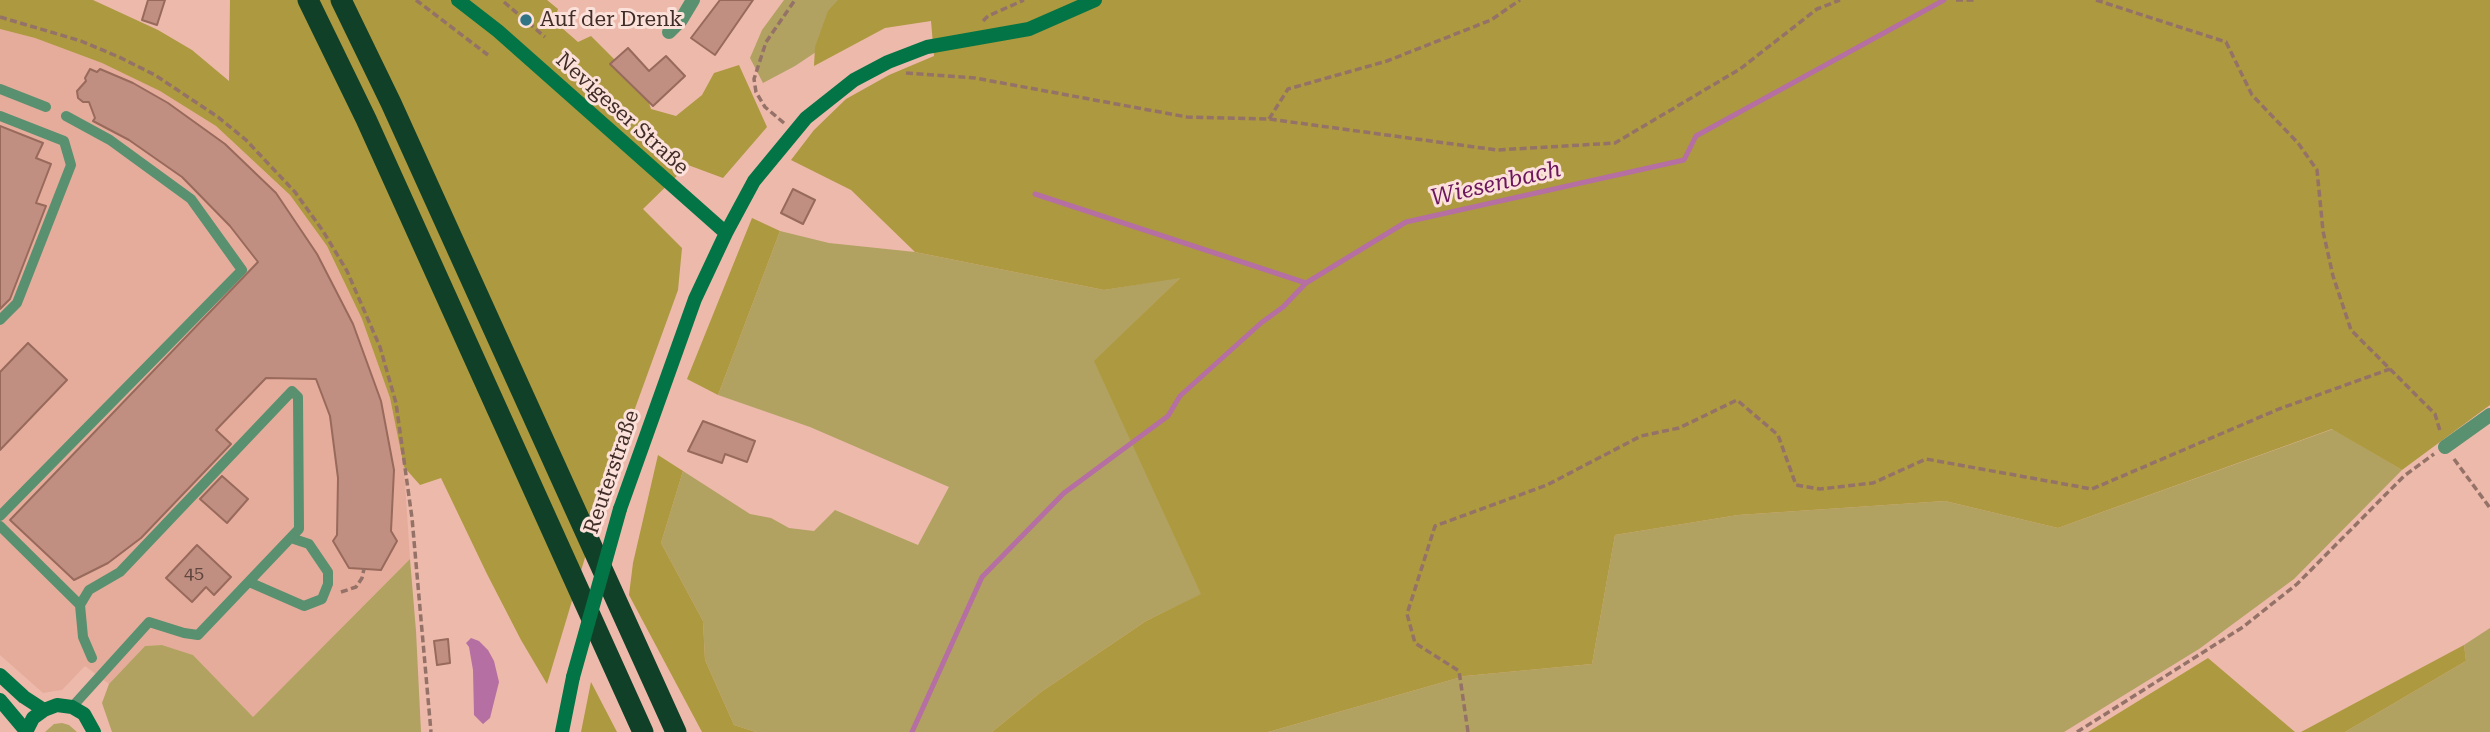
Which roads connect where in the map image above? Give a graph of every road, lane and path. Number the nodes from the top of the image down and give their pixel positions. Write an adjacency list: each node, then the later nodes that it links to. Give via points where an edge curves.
1 (308, 0): 50 (highway)
2 (341, 0): 51 (highway)
3 (416, 0): 20 (path)
4 (693, 0): 17 (street)
5 (795, 0): 27 (path, via 766,42 754,79 765,107)
6 (1024, 0): 19 (path, via 988,16)
7 (1095, 0): 19 (main road, Reuterstraße, via 1029,29)
8 (1520, 0): 26 (path, via 1491,20 1387,61 1289,89)
9 (1840, 0): 26 (path, via 1817,9 1740,69 1615,143 1497,150)
10 (1956, 0): 14 (path)
11 (1974, 0): 14 (path)
12 (2096, 0): 30 (path, via 2226,42 2252,95 2317,170 2323,231 2351,330)
13 (460, 1): 28 (main road, Nevigeser Straße)
14 (1966, 1)
15 (504, 2): 18 (path)
16 (0, 17): 48 (path, via 119,57 199,103 271,165 316,221 347,271 380,347 396,403 412,518)
17 (669, 33)
18 (545, 37)
19 (970, 38): 27 (main road, Reuterstraße, via 888,62 826,100)
20 (488, 55)
21 (904, 73): 26 (path, via 975,78 1187,117)
22 (0, 89): 23 (lane)
23 (46, 107)
24 (0, 116): 29 (lane, via 64,141 71,165 17,303)
25 (66, 116): 34 (lane, via 110,140 191,199 242,270)
26 (1269, 119)
27 (794, 131): 28 (main road, Reuterstraße, via 754,181)
28 (726, 233): 49 (main road, Reuterstraße, bridge, via 695,299 620,509)
29 (0, 320)
30 (2390, 369): 32 (path, via 2435,414); 52 (path, via 2279,409 2092,489 1926,459 1873,483 1820,489 1796,485 1778,435 1737,400 1679,428 1641,436 1547,485 1435,526 1407,614 1415,643 1459,671)
31 (2490, 415): 32 (street)
32 (2445, 447): 33 (path); 53 (path, via 2404,475 2297,584 2243,627)
33 (2490, 508)
34 (0, 516)
35 (0, 526): 40 (lane)
36 (291, 538): 38 (lane); 39 (lane, via 309,544 328,572); 40 (lane, via 299,529 298,397 292,391 120,572 89,590)
37 (364, 569): 39 (path, via 356,587)
38 (249, 582): 39 (lane, via 304,606); 44 (lane, via 198,635 149,622)
39 (322, 599)
40 (80, 605): 41 (lane, via 83,637)
41 (92, 657)
42 (0, 675): 45 (main road)
43 (0, 700): 46 (main road)
44 (72, 707): 45 (main road, via 57,705); 47 (main road, via 83,713)
45 (44, 710): 46 (main road)
46 (26, 731)
47 (94, 732)
48 (431, 732)
49 (562, 732)
50 (643, 732)
51 (676, 732)
52 (1468, 732)
53 (2077, 732)

